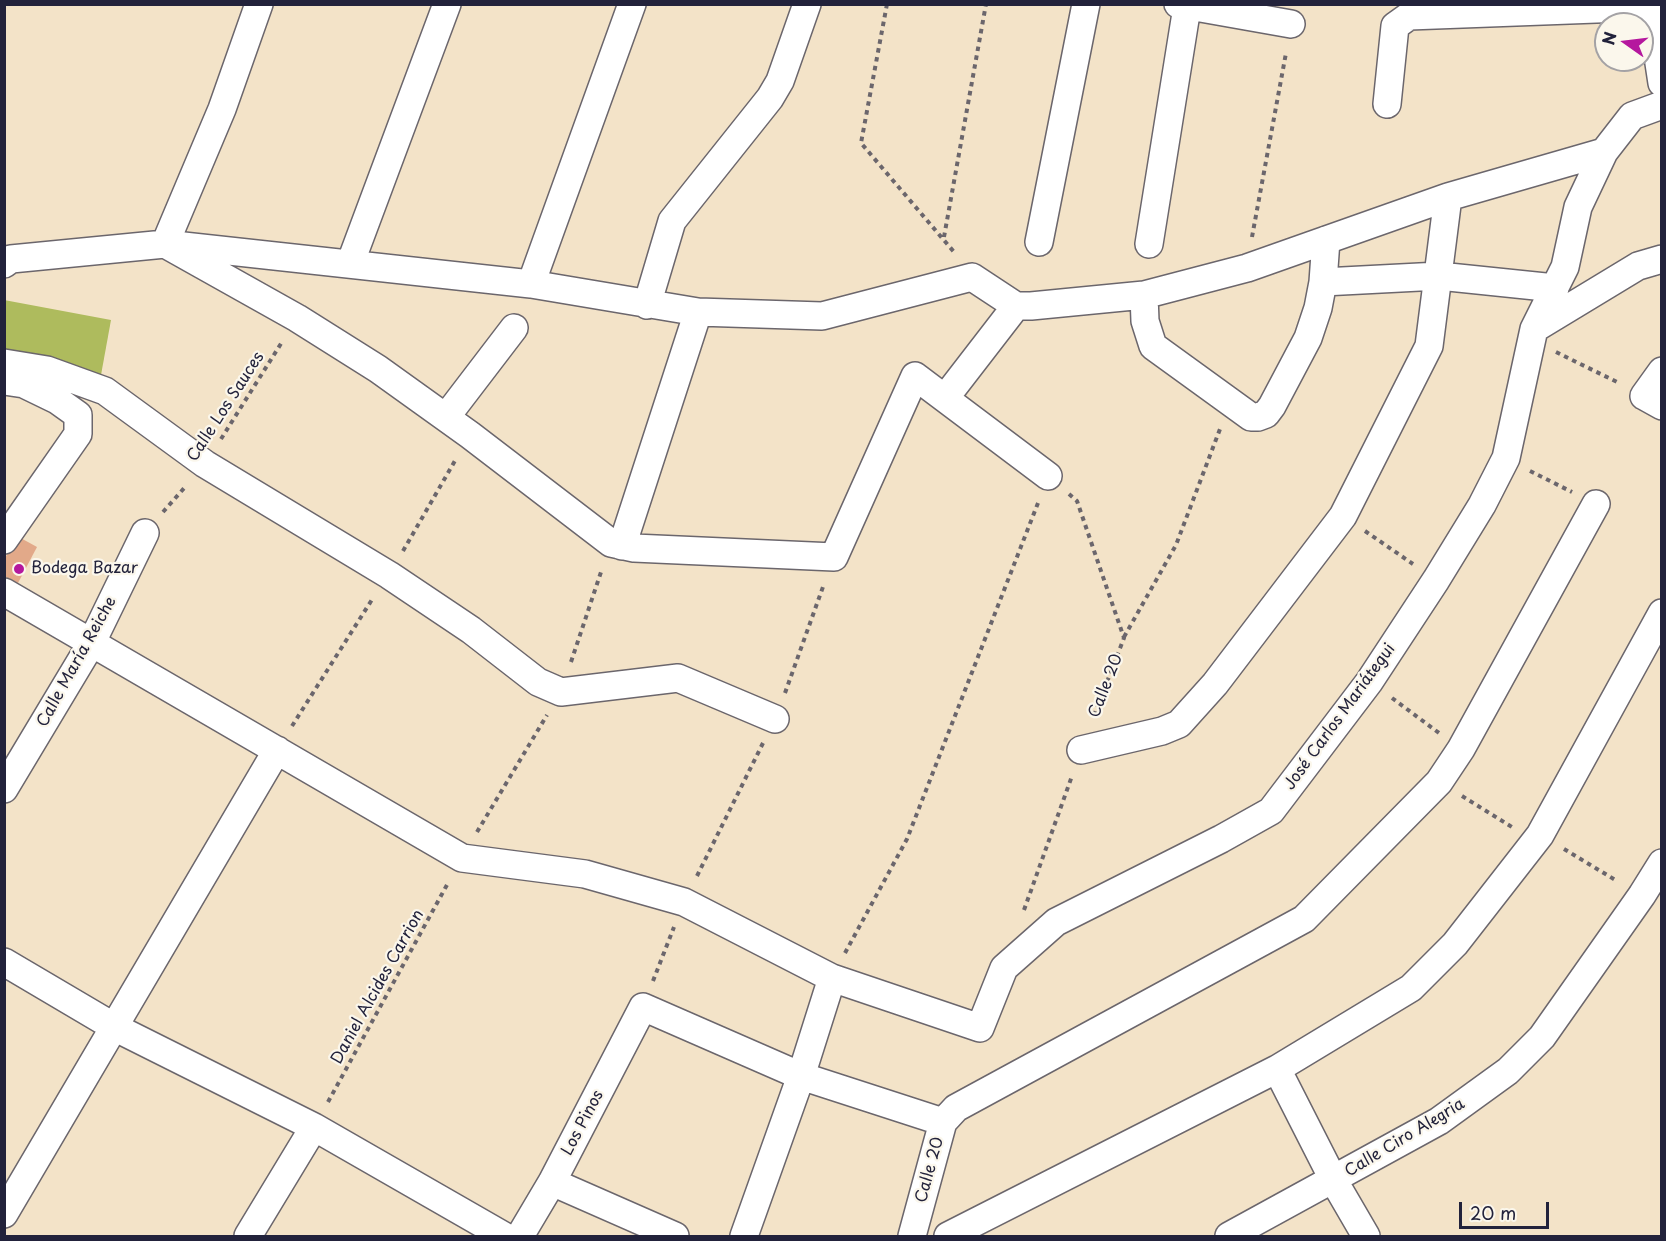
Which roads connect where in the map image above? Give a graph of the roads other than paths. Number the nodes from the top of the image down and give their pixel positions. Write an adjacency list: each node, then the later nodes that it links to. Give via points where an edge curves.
1 (259, 4): 17 (street, via 222,109)
2 (447, 4): 21 (street)
3 (632, 4): 24 (street)
4 (807, 4): 27 (street, via 780,81 770,98 672,221)
5 (1086, 4): 16 (street)
6 (1650, 5): 8 (street); 10 (street)
7 (1182, 6): 9 (street); 18 (street)
8 (1531, 8): 11 (street, via 1409,16 1402,20 1395,26)
9 (1291, 24)
10 (1662, 83)
11 (1388, 104)
12 (1662, 105): 13 (street, José Carlos Mariátegui, via 1632,116)
13 (1604, 152): 14 (street); 25 (street, José Carlos Mariátegui, via 1578,207 1565,267)
14 (1448, 197): 15 (street); 22 (street)
15 (1326, 240): 23 (street); 26 (street, via 1247,268)
16 (1039, 242)
17 (165, 244): 20 (street, via 11,259); 21 (street); 37 (street, via 297,318)
18 (1149, 244)
19 (1662, 260): 31 (street, via 1638,267)
20 (4, 264)
21 (350, 264): 24 (street)
22 (1439, 276): 23 (street); 25 (street); 48 (street, via 1429,346 1343,516 1215,684 1179,724)
23 (1323, 282): 26 (street, via 1308,338 1266,414 1251,417 1154,346 1145,321)
24 (531, 284): 27 (street)
25 (1555, 288): 31 (street, José Carlos Mariátegui)
26 (1144, 295): 28 (street)
27 (647, 305): 29 (street)
28 (1016, 306): 29 (street, via 972,277 822,316); 35 (street)
29 (698, 312): 42 (street)
30 (514, 328): 37 (street)
31 (1533, 334): 53 (street, José Carlos Mariátegui, via 1506,458 1482,505 1369,682 1271,811 1056,922 1004,968 980,1028)
32 (4, 363): 46 (street, via 47,370 105,391 382,585 471,630 538,682 561,692 678,678)
33 (1662, 371): 36 (street)
34 (4, 381): 41 (street, via 24,384 78,415 78,434)
35 (945, 398): 38 (street); 42 (street, via 915,376 834,557)
36 (1653, 401)
37 (446, 417): 42 (street, via 611,543)
38 (1048, 476)
39 (1596, 504): 57 (street, via 1439,782 1304,919)
40 (145, 533): 45 (street, Calle María Reiche)
41 (4, 540)
42 (622, 546)
43 (4, 592): 45 (street)
44 (1662, 613): 55 (street, via 1538,838 1455,944 1411,988)
45 (91, 644): 47 (street); 49 (street, Calle María Reiche)
46 (776, 719)
47 (277, 750): 53 (street, via 462,858 585,874 684,903); 54 (street)
48 (1081, 750)
49 (4, 789)
50 (1662, 863): 51 (street, Calle Ciro Alegria)
51 (1652, 901): 59 (street, Calle Ciro Alegria, via 1542,1037 1508,1071 1439,1121)
52 (4, 962): 54 (street)
53 (832, 978): 56 (street)
54 (116, 1028): 58 (street); 61 (street)
55 (1277, 1069): 59 (street); 68 (street)
56 (801, 1076): 57 (street); 60 (street, Los Pinos, via 643,1007); 66 (street)
57 (950, 1115): 67 (street, Calle 20)
58 (315, 1127): 62 (street); 63 (street)
59 (1334, 1180): 69 (street, Calle Ciro Alegria); 70 (street)
60 (552, 1182): 64 (street, Los Pinos); 65 (street)
61 (4, 1214)
62 (248, 1236)
63 (504, 1236)
64 (519, 1236)
65 (675, 1236)
66 (744, 1236)
67 (912, 1236)
68 (948, 1236)
69 (1229, 1236)
70 (1366, 1236)

